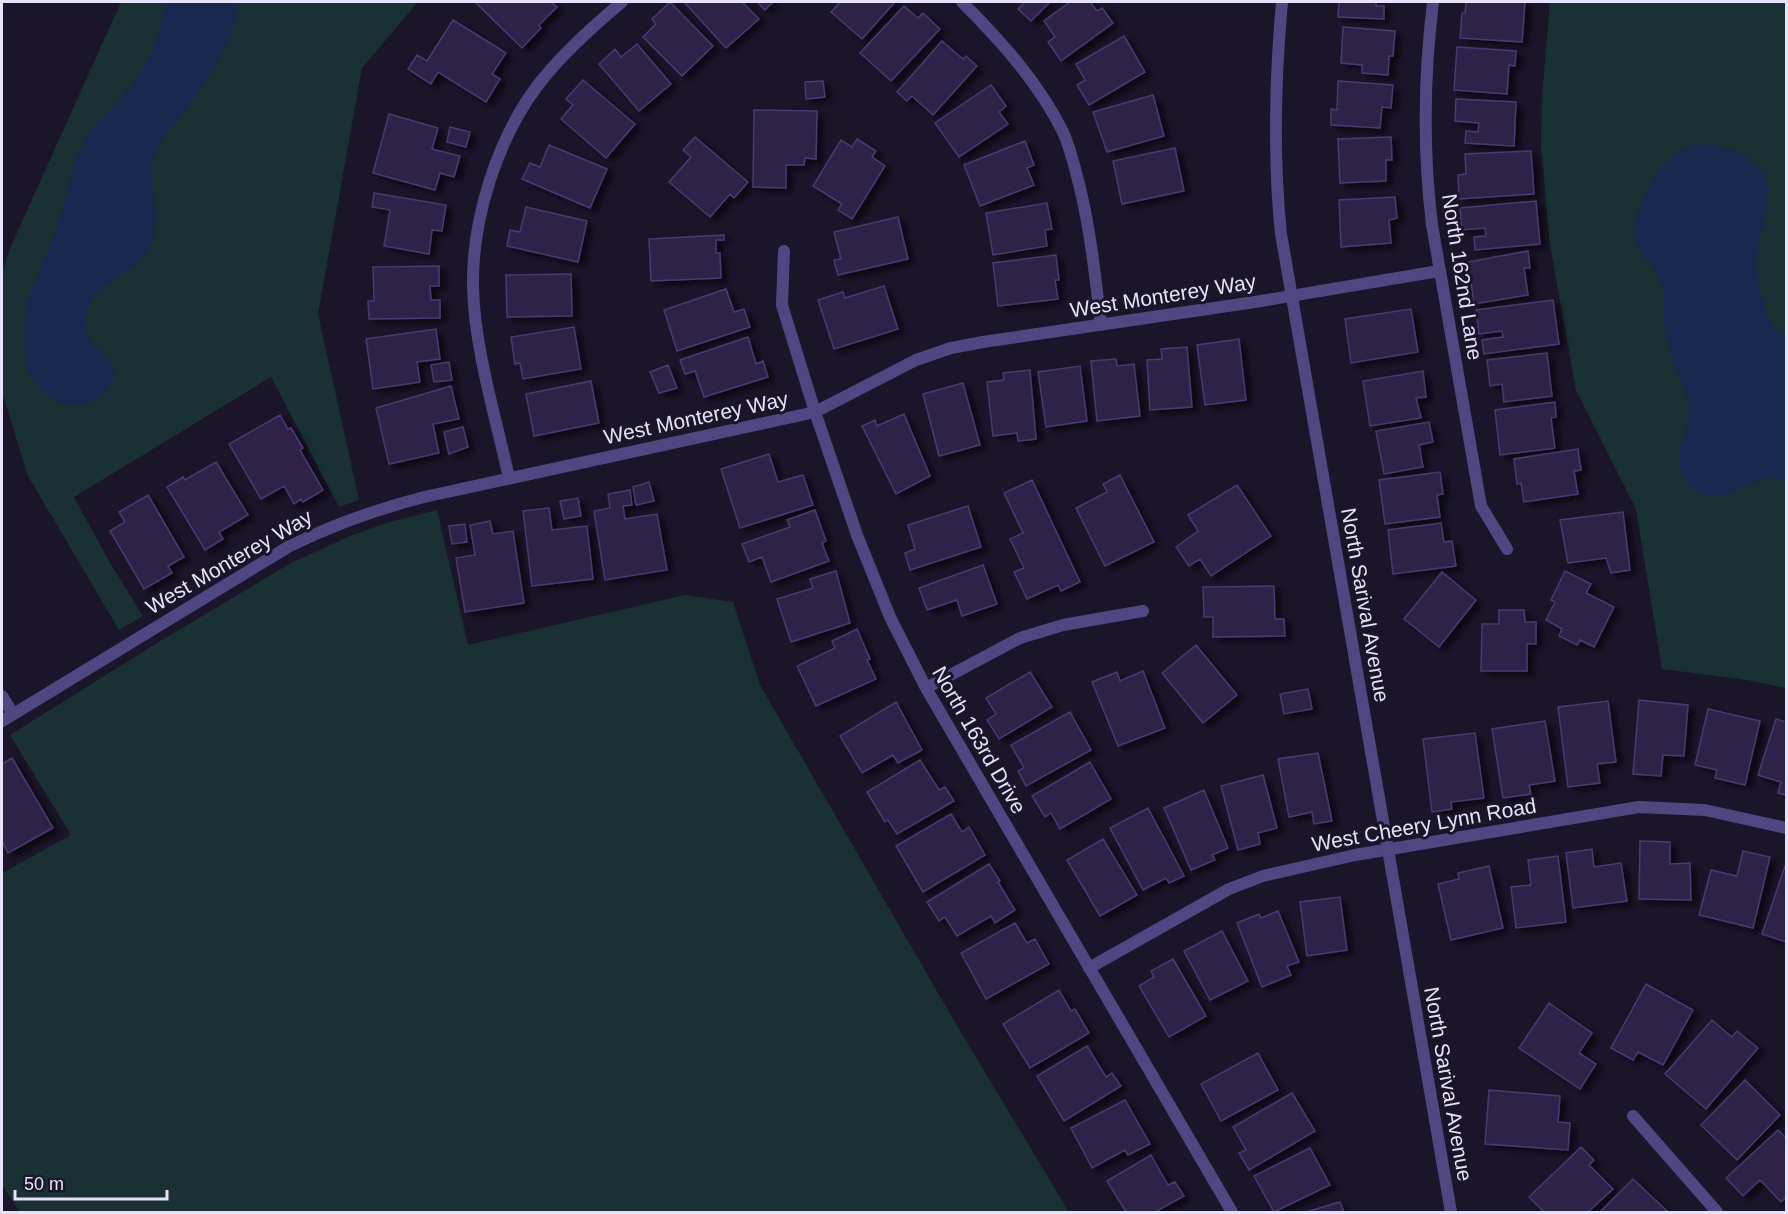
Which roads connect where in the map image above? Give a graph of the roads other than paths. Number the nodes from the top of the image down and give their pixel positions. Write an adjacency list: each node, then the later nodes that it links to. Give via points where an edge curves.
1 (622, 2): 10 (street, via 574,45 538,86 497,160 483,202 473,286)
2 (962, 2): 8 (street, via 1007,48 1064,133 1085,206)
3 (1282, 2): 7 (street, North Sarival Avenue, via 1277,64 1276,189)
4 (1433, 2): 6 (street, North 162nd Lane, via 1425,104 1428,192)
5 (784, 250): 9 (street, North 163rd Drive, via 782,305)
6 (1439, 271): 7 (street, West Monterey Way); 11 (street, North 162nd Lane, via 1481,506)
7 (1290, 296): 8 (street, West Monterey Way); 17 (street, North Sarival Avenue)
8 (1101, 325): 9 (street, West Monterey Way, via 951,348 916,360)
9 (816, 412): 10 (street, West Monterey Way); 13 (street, North 163rd Drive, via 857,535 890,617)
10 (509, 478): 15 (street, West Monterey Way, via 366,513 310,536)
11 (1507, 549)
12 (1143, 611): 13 (street, via 1020,638)
13 (926, 688): 18 (street, North 163rd Drive)
14 (2, 696): 15 (street)
15 (7, 718)
16 (1786, 828): 17 (street, West Cheery Lynn Road, via 1705,810 1639,807)
17 (1389, 849): 18 (street, West Cheery Lynn Road, via 1263,876 1229,889); 21 (street, North Sarival Avenue)
18 (1089, 968): 20 (street, North 163rd Drive)
19 (1633, 1116): 22 (street)
20 (1232, 1212)
21 (1451, 1212)
22 (1717, 1212)

